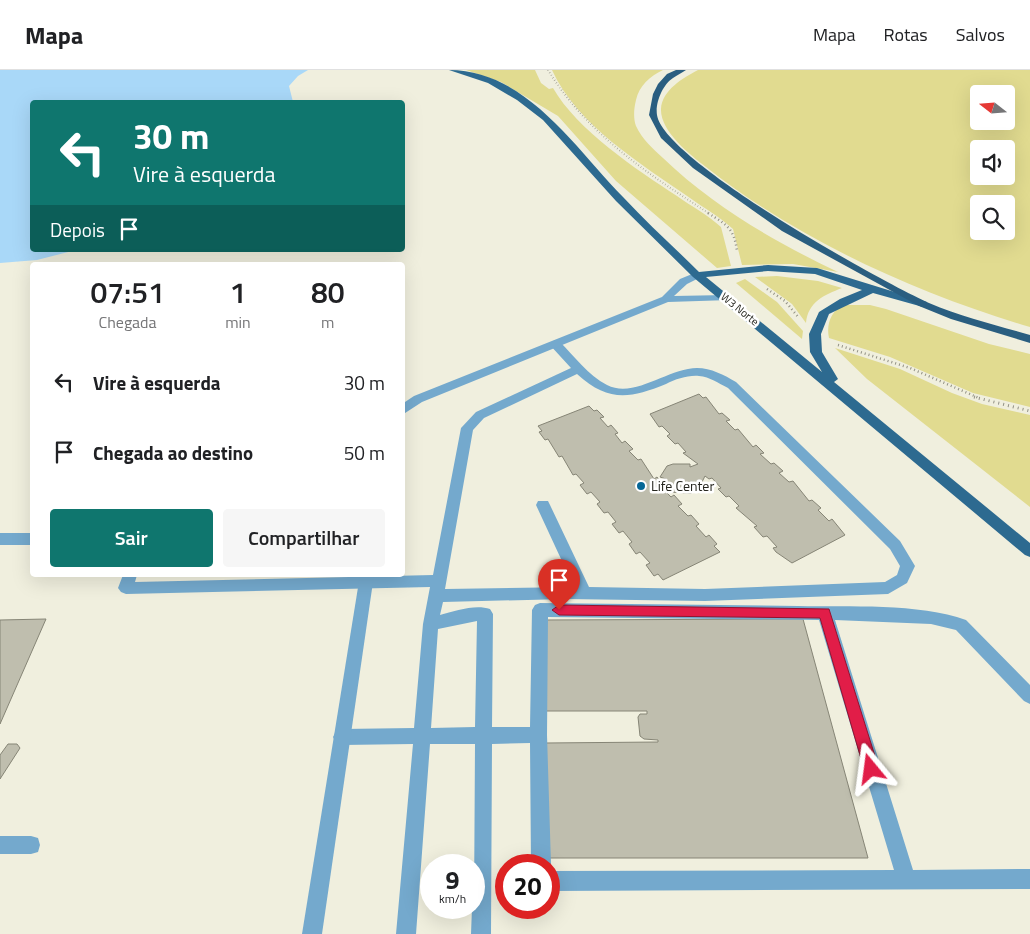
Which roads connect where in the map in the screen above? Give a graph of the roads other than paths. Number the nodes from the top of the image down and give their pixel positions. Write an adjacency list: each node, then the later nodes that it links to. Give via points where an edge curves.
1 (453, 70): 3 (main road, W3 Norte, via 490,81 546,118 619,199)
2 (682, 70): 7 (highway, via 662,84 653,115 675,148 785,228)
3 (697, 275): 4 (main road, via 790,268 817,272); 5 (main road, W3 Norte); 6 (street, via 675,287)
4 (872, 290): 7 (main road); 11 (main road, via 824,312 815,334 816,352)
5 (726, 298): 6 (street); 11 (main road, W3 Norte)
6 (666, 299): 9 (street)
7 (923, 304): 8 (highway)
8 (1030, 339)
9 (555, 344): 10 (street); 12 (street, via 418,398)
10 (580, 368): 19 (street, via 480,415 467,428); 20 (street, via 611,391 628,392 685,372 720,376 895,545 908,566 902,579 888,588 706,595)
11 (843, 394): 16 (main road, W3 Norte)
12 (405, 409)
13 (543, 505): 20 (street)
14 (0, 539): 15 (street)
15 (30, 539)
16 (1030, 551)
17 (366, 580): 18 (street); 19 (street); 26 (street)
18 (128, 581)
19 (438, 588): 20 (street); 22 (street)
20 (586, 594)
21 (825, 613): 23 (street, via 931,618 961,625); 24 (street, via 540,610); 31 (street)
22 (431, 624): 25 (street); 27 (street, via 485,614)
23 (1030, 696)
24 (538, 735): 27 (street); 30 (street)
25 (420, 736): 26 (street); 27 (street); 35 (street)
26 (342, 737): 34 (street)
27 (484, 737): 36 (street)
28 (0, 845): 29 (street)
29 (30, 846)
30 (540, 854)
31 (907, 880): 32 (street); 33 (street)
32 (1030, 880)
33 (560, 881)
34 (312, 934)
35 (406, 934)
36 (481, 934)

